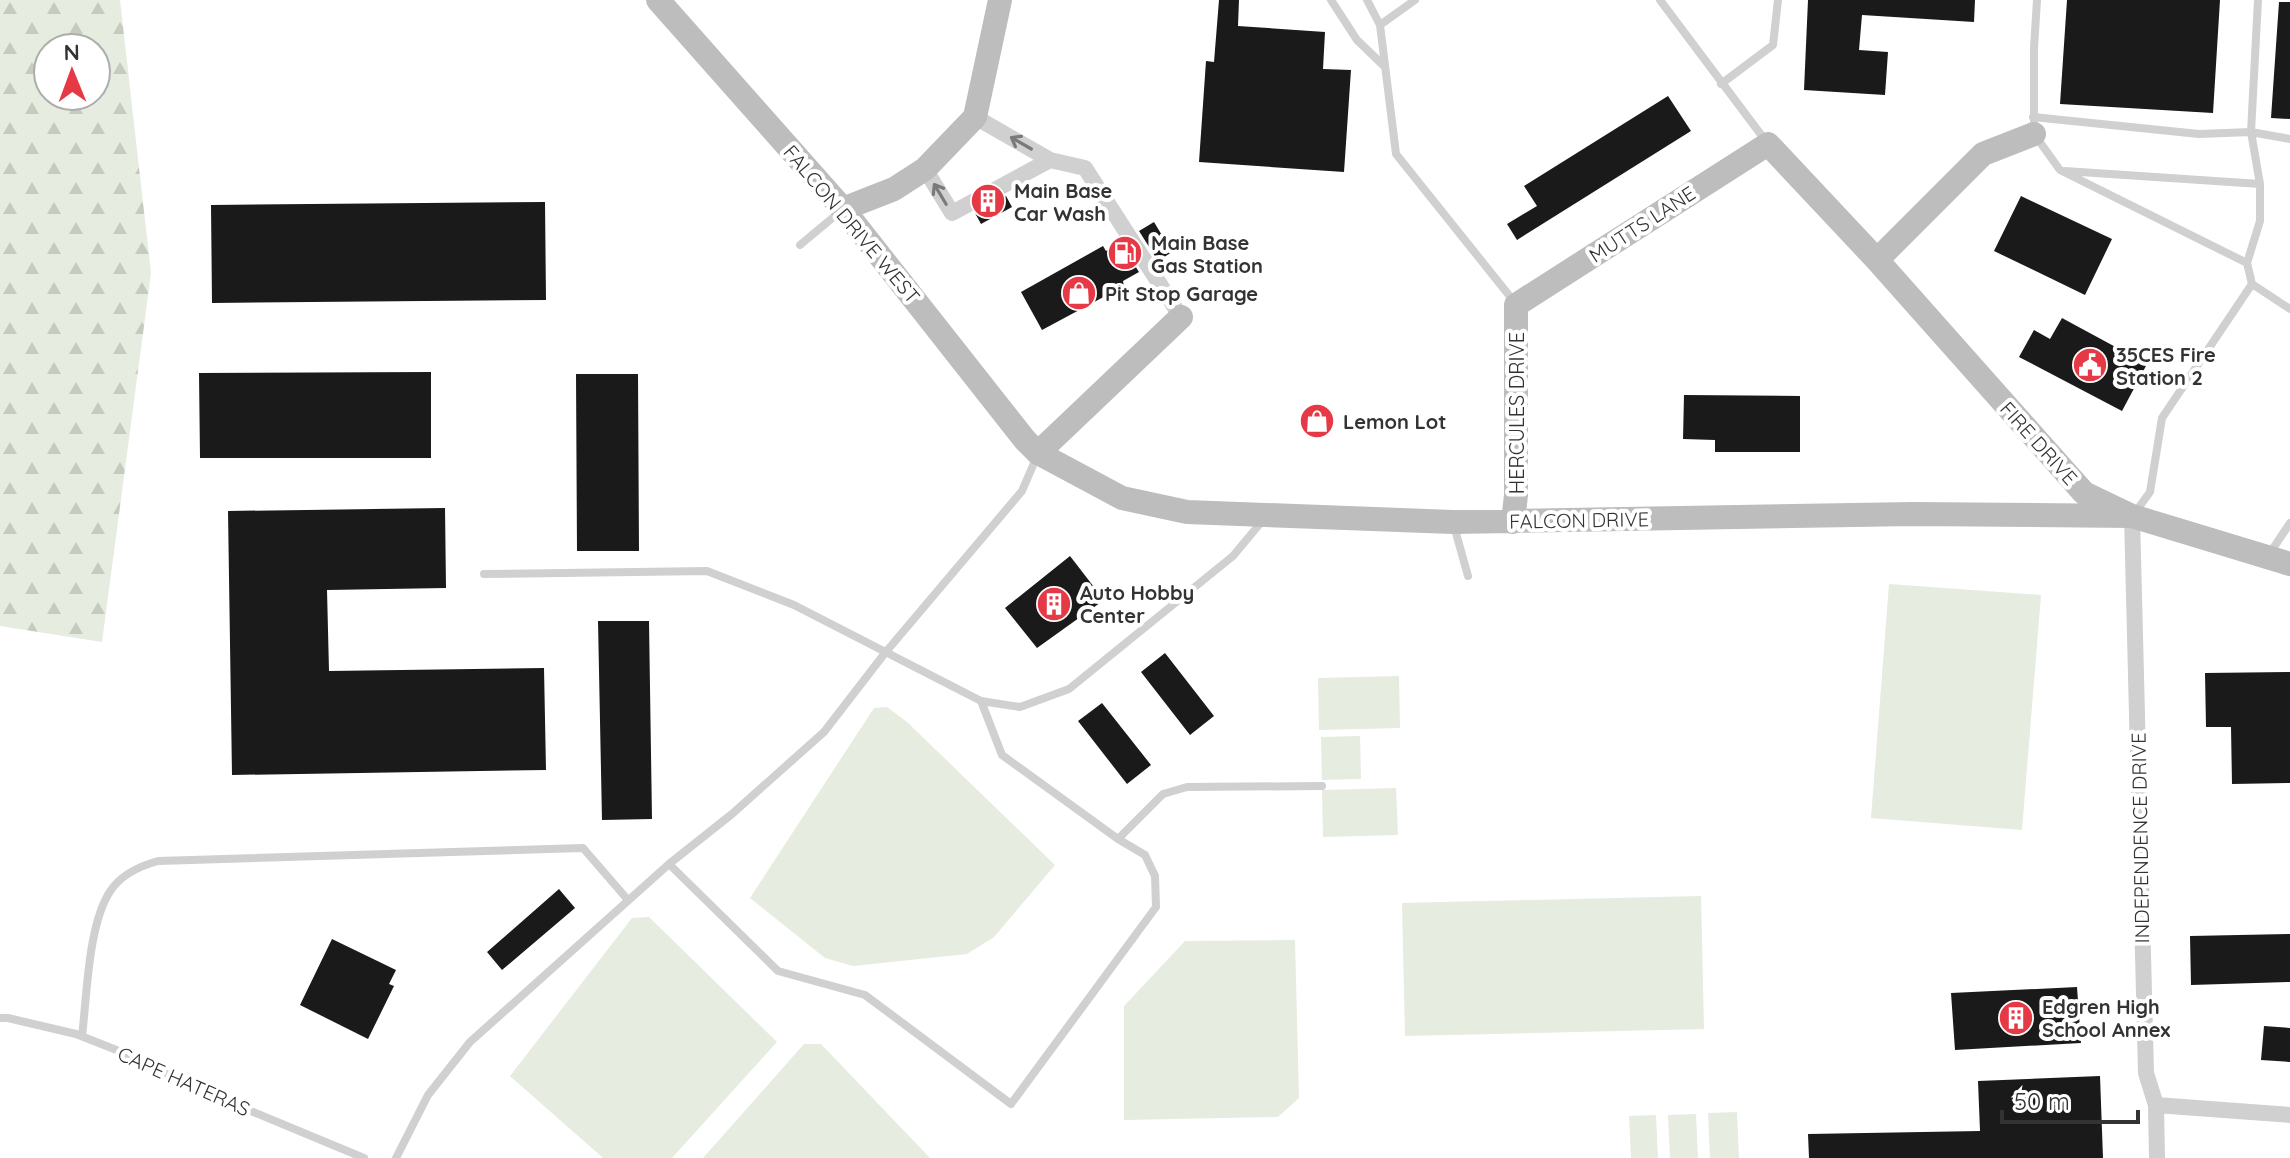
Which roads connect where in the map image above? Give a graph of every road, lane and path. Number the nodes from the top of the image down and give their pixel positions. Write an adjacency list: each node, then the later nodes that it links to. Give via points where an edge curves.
1 (658, 0): 22 (street, FALCON DRIVE WEST)
2 (1000, 0): 13 (street)
3 (1331, 0): 11 (lane, via 1357,40)
4 (1367, 0): 10 (lane)
5 (1415, 0): 10 (lane)
6 (1660, 0): 12 (lane)
7 (1778, 0): 12 (lane, via 1773,45)
8 (2037, 0): 14 (lane)
9 (2258, 0): 15 (lane)
10 (1380, 25): 11 (lane)
11 (1385, 67): 27 (lane, via 1396,154)
12 (1721, 84): 17 (lane)
13 (975, 117): 18 (street, one-way to 13); 19 (street)
14 (2034, 126): 15 (lane); 20 (lane); 24 (street, via 1983,154)
15 (2251, 132): 16 (lane); 21 (lane)
16 (2290, 139)
17 (1768, 144): 24 (street, FIRE DRIVE); 27 (street, MUTTS LANE)
18 (1050, 160): 19 (street, one-way to 19, via 952,213); 29 (street, via 1085,168)
19 (925, 169): 22 (street, via 894,189)
20 (2060, 170): 21 (lane); 25 (lane)
21 (2260, 184): 25 (lane, via 2260,221)
22 (843, 209): 23 (lane); 30 (street, FALCON DRIVE WEST)
23 (800, 245)
24 (1877, 260): 31 (street, FIRE DRIVE, via 2084,493)
25 (2247, 263): 26 (lane)
26 (2252, 284): 28 (lane); 31 (lane, via 2162,418 2150,492)
27 (1516, 305): 34 (street, HERCULES DRIVE)
28 (2290, 309)
29 (1181, 317): 30 (street)
30 (1038, 453): 32 (street, FALCON DRIVE, via 1122,498 1187,512); 39 (lane, via 1022,491)
31 (2132, 516): 34 (street, FALCON DRIVE, via 1913,514); 36 (street); 47 (street, INDEPENDENCE DRIVE, via 2146,1073)
32 (1266, 517): 33 (street, FALCON DRIVE); 40 (lane, via 1233,556 1069,689 1020,707)
33 (1453, 522): 34 (street, FALCON DRIVE); 38 (lane)
34 (1513, 522)
35 (2290, 523): 36 (lane)
36 (2278, 561)
37 (484, 574): 39 (lane, via 707,571 794,605)
38 (1468, 576)
39 (885, 653): 40 (lane); 43 (lane, via 824,732)
40 (981, 701): 42 (lane, via 1002,755)
41 (1322, 786): 42 (lane, via 1187,787 1163,794)
42 (1118, 839): 43 (lane, via 1145,855 1155,876 1156,907 1011,1104 865,995 778,971)
43 (669, 864): 44 (lane)
44 (628, 900): 46 (lane, via 583,848 147,864 112,888 97,921); 50 (lane, via 470,1042 428,1095)
45 (0, 1018): 46 (lane, CAPE HATERAS)
46 (82, 1036): 49 (lane, CAPE HATERAS)
47 (2156, 1105): 48 (street); 51 (street, INDEPENDENCE DRIVE)
48 (2290, 1115)
49 (364, 1158)
50 (396, 1158)
51 (2157, 1158)

